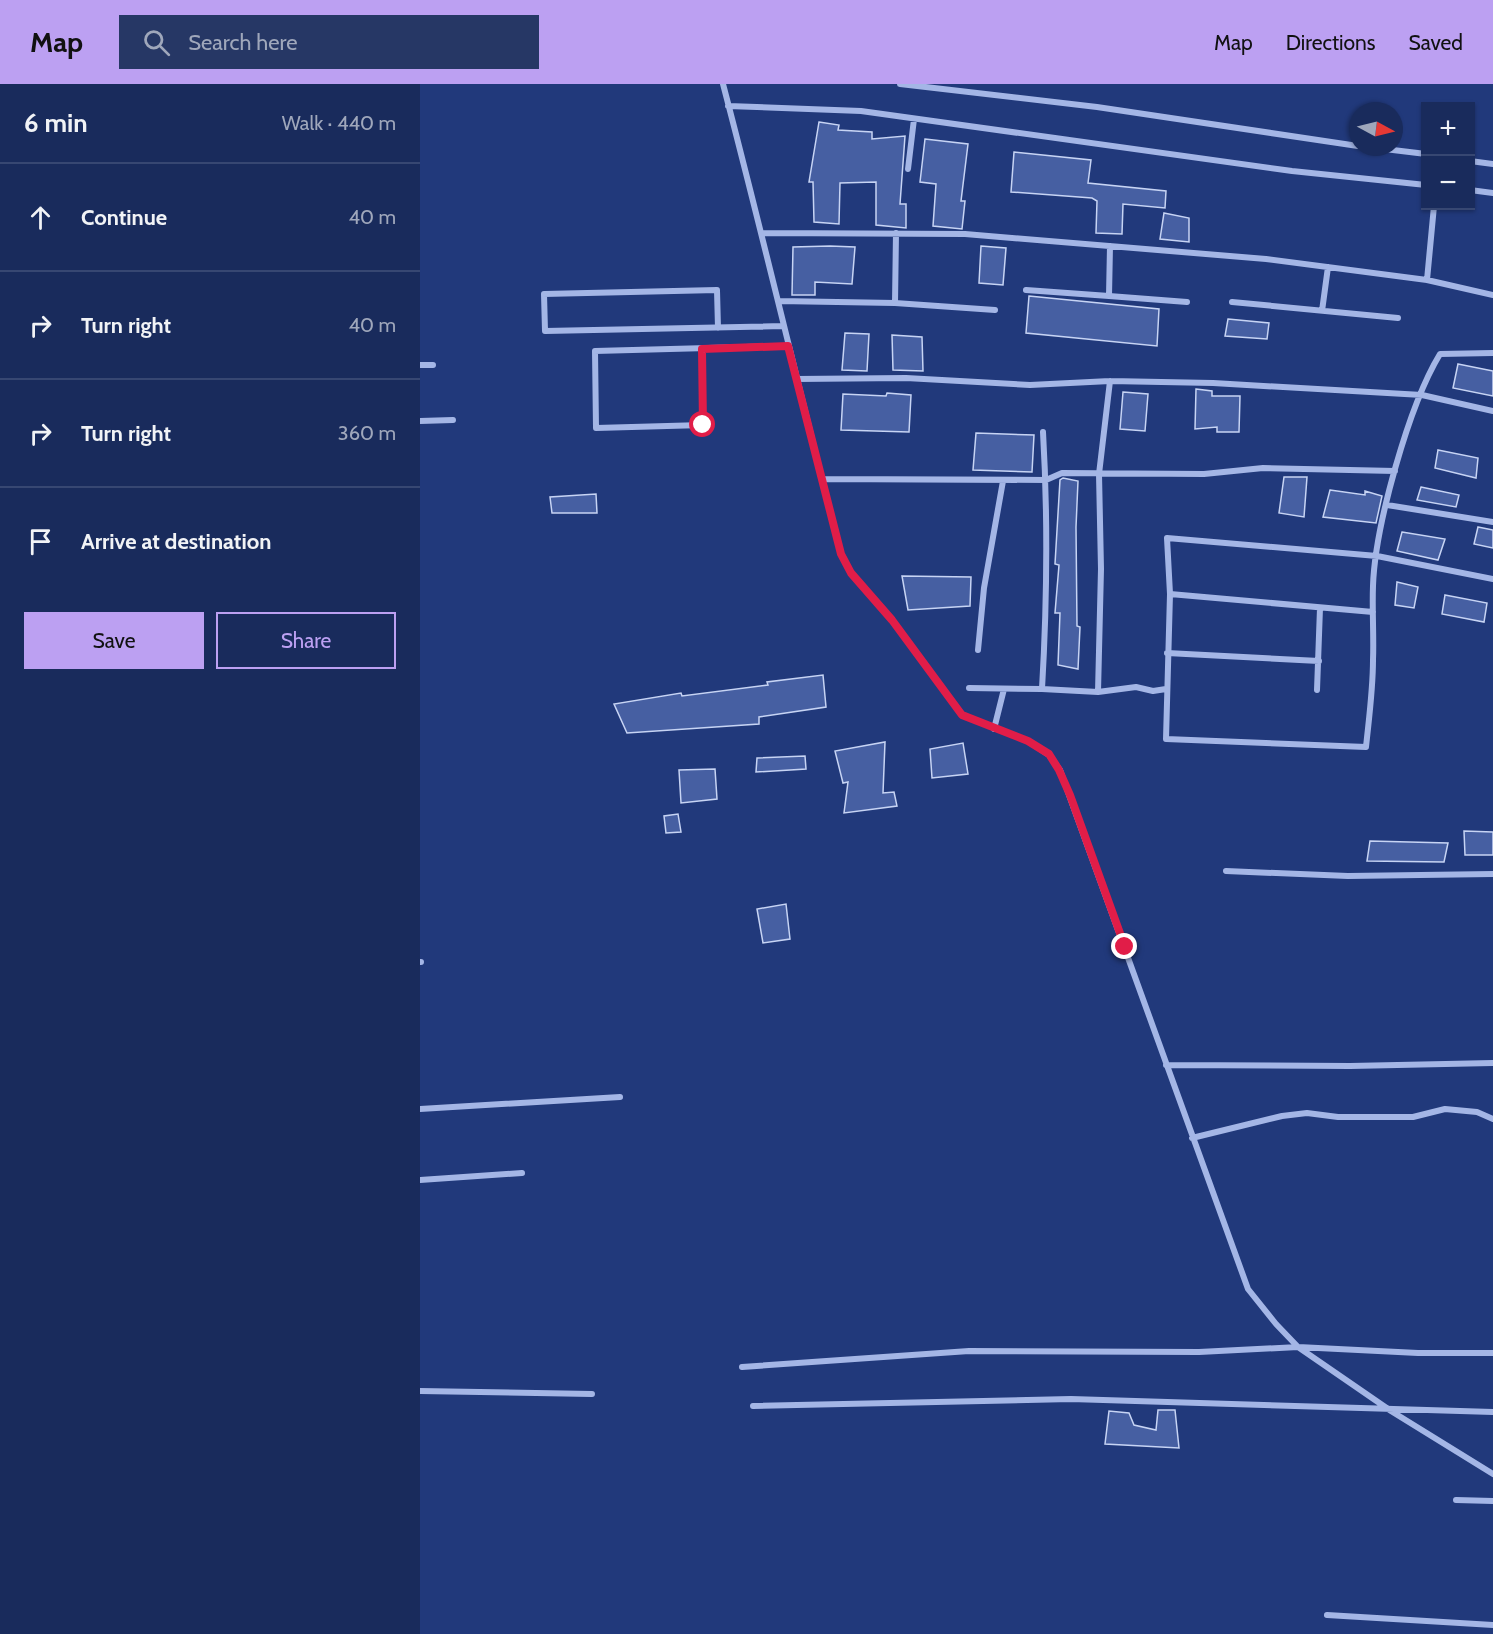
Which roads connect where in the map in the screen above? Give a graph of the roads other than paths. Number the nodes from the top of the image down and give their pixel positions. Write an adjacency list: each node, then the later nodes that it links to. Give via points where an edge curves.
1 (723, 84): 3 (street)
2 (900, 84): 5 (street, via 1096,107)
3 (728, 106): 4 (street, via 861,111); 15 (street)
4 (914, 118): 10 (street); 11 (street, via 1292,171)
5 (1349, 145)
6 (1403, 151): 7 (street)
7 (1421, 154)
8 (1475, 162): 9 (street)
9 (1493, 164)
10 (908, 169)
11 (1421, 185)
12 (1475, 191): 13 (street)
13 (1493, 193)
14 (1434, 210): 19 (street)
15 (762, 233): 16 (street); 23 (street)
16 (896, 233): 17 (street, via 964,234); 26 (street)
17 (1110, 246): 18 (street); 22 (street)
18 (1328, 267): 19 (street); 28 (street)
19 (1427, 280): 21 (street)
20 (1026, 290): 22 (street)
21 (1493, 295)
22 (1109, 296): 24 (street)
23 (779, 301): 26 (street); 30 (street)
24 (1187, 302)
25 (1232, 302): 28 (street)
26 (895, 303): 27 (street)
27 (995, 310)
28 (1322, 311): 29 (street)
29 (1398, 318)
30 (784, 326): 31 (street); 32 (street)
31 (718, 328): 31 (street, via 545,331 544,294 717,290)
32 (788, 346): 33 (street); 37 (street)
33 (702, 349): 33 (street, via 594,351 596,428 703,425)
34 (1493, 353): 39 (street, via 1440,354)
35 (420, 365): 36 (street)
36 (433, 365)
37 (796, 379): 38 (street, via 906,378 1030,385); 46 (street)
38 (1110, 381): 39 (street); 45 (street)
39 (1422, 395): 40 (street); 44 (street)
40 (1493, 411)
41 (453, 420): 42 (street)
42 (420, 421)
43 (1043, 432): 47 (street)
44 (1395, 471): 45 (street, via 1263,468 1204,474); 49 (street)
45 (1099, 474): 47 (street, via 1062,473); 64 (street)
46 (822, 479): 48 (street); 65 (street, via 841,554 851,573 892,620 962,715)
47 (1046, 480): 48 (street); 62 (street)
48 (1003, 481): 56 (street, via 984,588)
49 (1387, 505): 50 (street); 51 (street)
50 (1493, 522)
51 (1377, 556): 52 (street); 53 (street, via 1167,538); 55 (street)
52 (1493, 579)
53 (1170, 594): 54 (street); 57 (street)
54 (1320, 608): 55 (street); 58 (street)
55 (1373, 612): 61 (street, via 1372,698 1366,747 1166,739)
56 (978, 650)
57 (1167, 653): 58 (street); 61 (street)
58 (1319, 661): 63 (street)
59 (969, 688): 60 (street)
60 (1004, 689): 62 (street); 65 (street)
61 (1166, 689): 64 (street, via 1136,687)
62 (1042, 690): 64 (street)
63 (1317, 690)
64 (1098, 692)
65 (994, 729): 69 (street, via 1028,741 1049,754 1059,770)
66 (1226, 871): 67 (street, via 1348,876)
67 (1493, 874)
68 (1493, 1063): 69 (street)
69 (1166, 1065): 73 (street)
70 (620, 1097): 71 (street)
71 (420, 1109)
72 (1493, 1119): 73 (street, via 1477,1112 1445,1109 1413,1117 1307,1113)
73 (1192, 1138): 76 (street, via 1248,1289)
74 (522, 1173): 75 (street)
75 (420, 1180)
76 (1298, 1347): 77 (street); 78 (street, via 1199,1352 969,1351); 82 (street)
77 (1493, 1353)
78 (742, 1367)
79 (420, 1391): 80 (street)
80 (592, 1394)
81 (753, 1406): 82 (street, via 1071,1399)
82 (1391, 1411): 83 (street); 84 (street)
83 (1493, 1412)
84 (1493, 1474)
85 (1456, 1500): 86 (street)
86 (1493, 1501)
87 (1327, 1615): 88 (street)
88 (1493, 1625)

